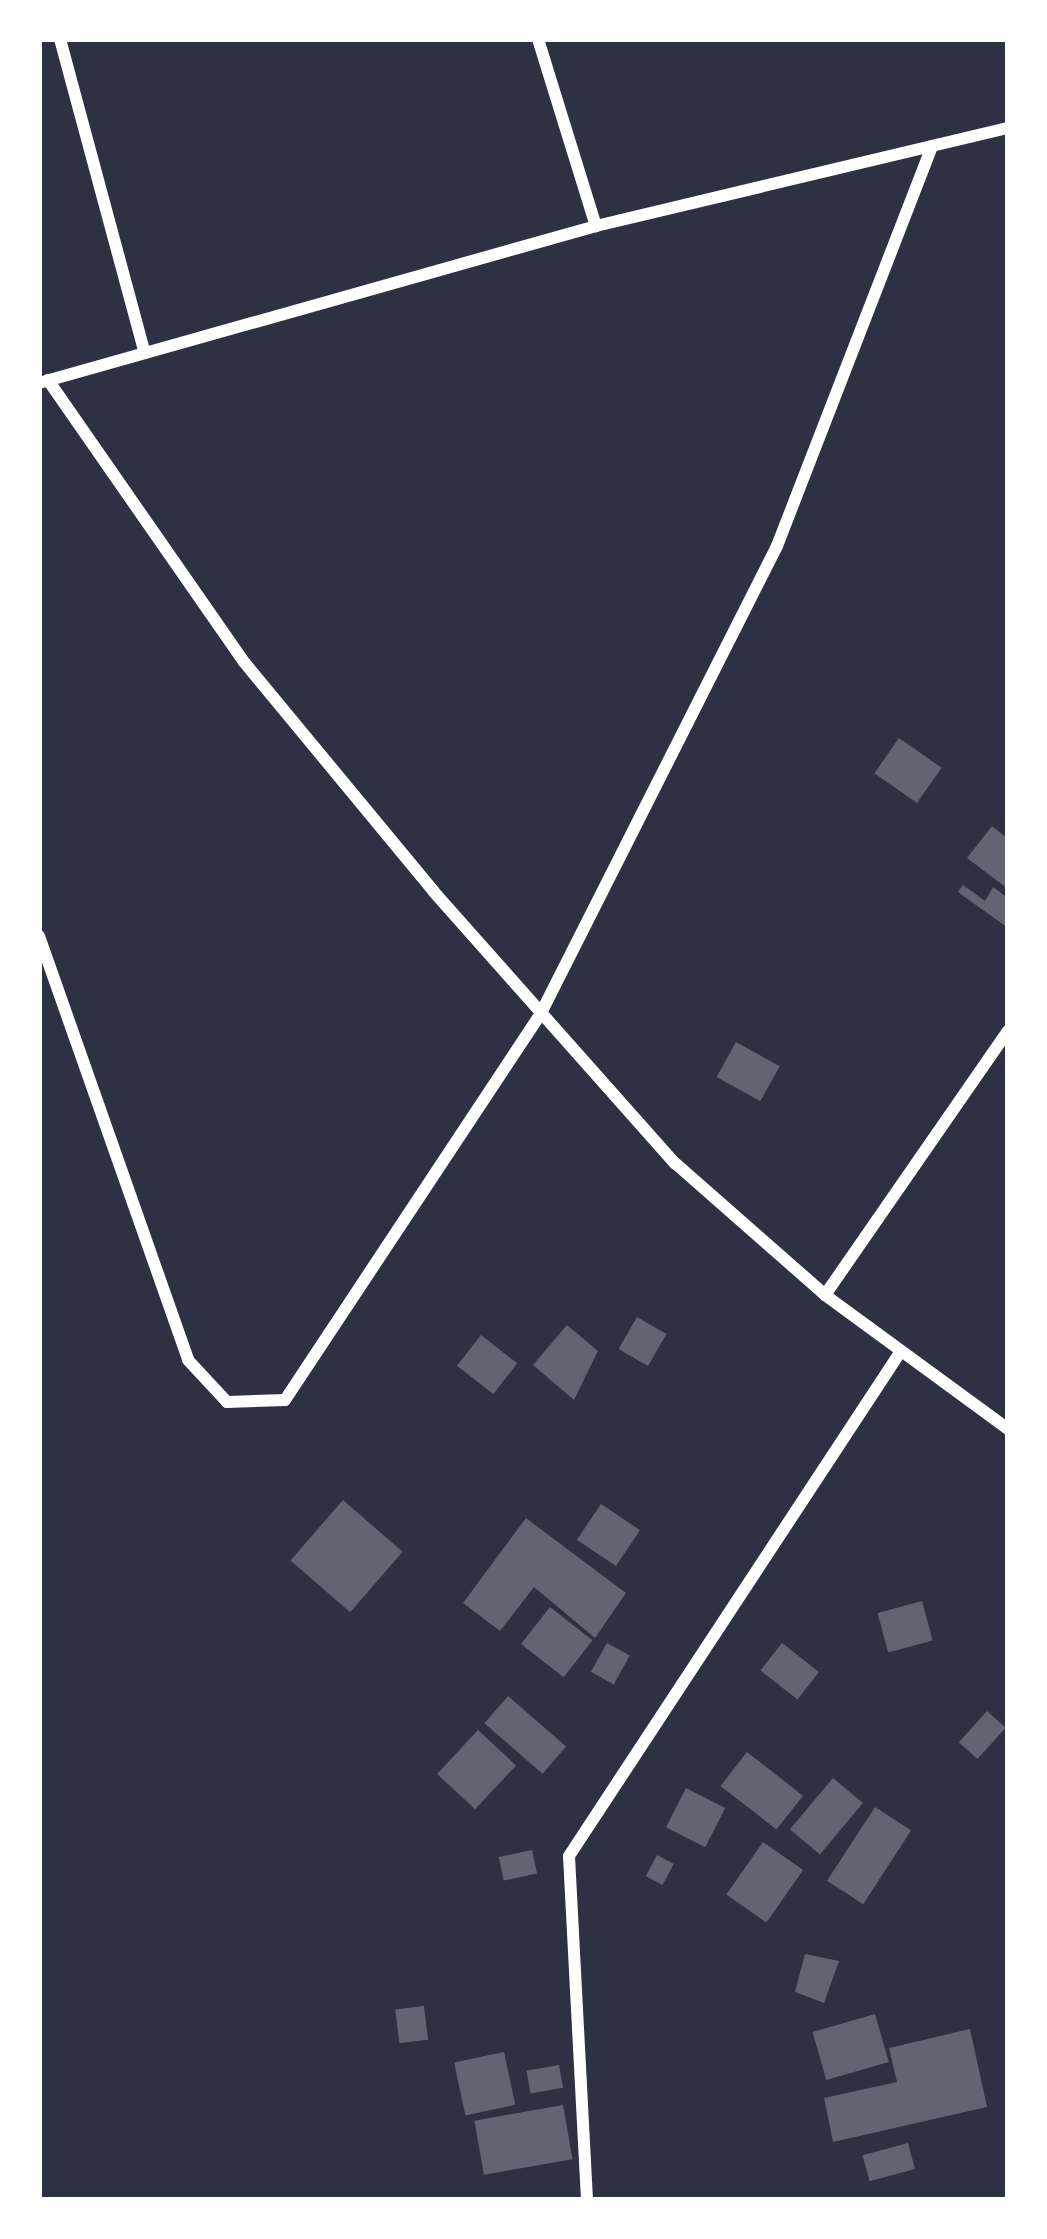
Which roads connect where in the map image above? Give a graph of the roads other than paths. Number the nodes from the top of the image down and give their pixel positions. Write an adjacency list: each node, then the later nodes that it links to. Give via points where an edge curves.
1 (60, 39): 6 (street)
2 (538, 39): 5 (street)
3 (1008, 128): 4 (street)
4 (932, 146): 5 (street); 9 (street, via 777,546)
5 (596, 226): 6 (street)
6 (145, 353): 7 (street)
7 (44, 382): 9 (street, via 244,662)
8 (39, 936): 9 (street, via 188,1360 227,1402 285,1400)
9 (541, 1013): 11 (street, via 675,1163)
10 (1008, 1031): 11 (street)
11 (825, 1295): 12 (street)
12 (901, 1351): 13 (street); 14 (street, via 569,1856)
13 (1008, 1430)
14 (587, 2200)

